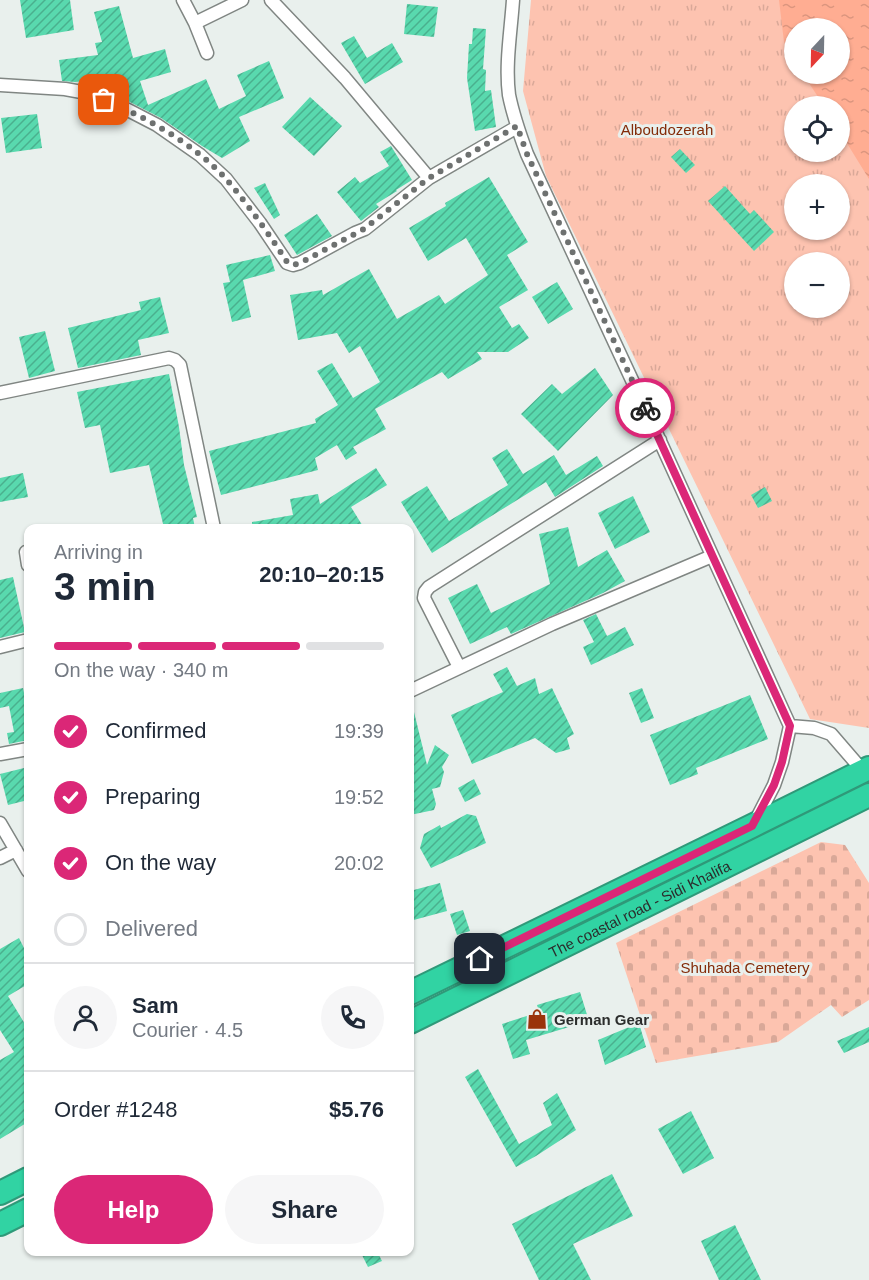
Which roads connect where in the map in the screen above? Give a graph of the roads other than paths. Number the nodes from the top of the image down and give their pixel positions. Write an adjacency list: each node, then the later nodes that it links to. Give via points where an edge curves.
1 (183, 0): 5 (street)
2 (242, 0): 5 (street)
3 (271, 0): 9 (street, via 345,78)
4 (513, 0): 8 (street, via 508,73)
5 (195, 23): 6 (street)
6 (207, 53)
7 (0, 85): 9 (street, via 87,93 157,125 226,179 293,265 364,229)
8 (517, 126): 9 (street); 11 (street)
9 (429, 178)
10 (0, 393): 12 (street, via 169,358 175,360 180,365)
11 (660, 440): 13 (street); 16 (street, via 424,592)
12 (213, 524)
13 (712, 556): 16 (street); 18 (street)
14 (24, 641): 15 (street)
15 (0, 647)
16 (459, 667): 17 (street)
17 (414, 689)
18 (790, 726): 21 (street, via 831,734); 24 (street, via 774,785)
19 (24, 750): 20 (street)
20 (0, 754)
21 (866, 769): 24 (highway)
22 (869, 795): 29 (highway, The coastal road - Sidi Khalifa)
23 (0, 824): 25 (street)
24 (752, 826): 28 (highway)
25 (16, 850): 26 (street); 27 (street)
26 (0, 858)
27 (24, 864)
28 (414, 991)
29 (414, 1020)
30 (24, 1212): 31 (highway)
31 (0, 1224)

